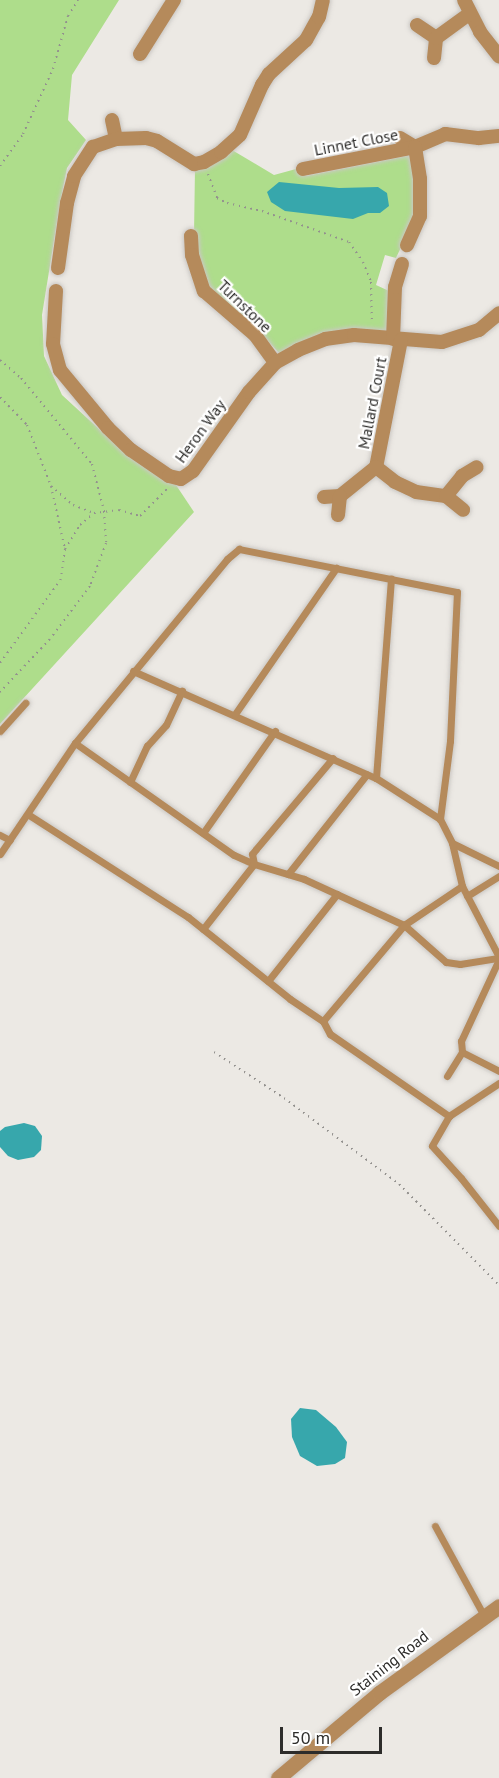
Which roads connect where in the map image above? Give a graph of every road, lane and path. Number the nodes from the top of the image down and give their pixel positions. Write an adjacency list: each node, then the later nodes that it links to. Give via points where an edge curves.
1 (78, 0): 17 (path, via 64,27 53,69 23,134)
2 (174, 0): 8 (street)
3 (323, 0): 16 (street, via 306,40 262,85 240,135)
4 (464, 0): 5 (street)
5 (469, 14): 7 (street); 9 (street)
6 (417, 25): 7 (street)
7 (436, 38): 10 (street)
8 (140, 54)
9 (499, 56)
10 (434, 58)
11 (112, 120): 14 (street)
12 (499, 136): 15 (street, Linnet Close, via 445,134)
13 (400, 138): 15 (street, Linnet Close)
14 (116, 139): 16 (street, via 151,139 189,163); 22 (street, via 93,147 74,176)
15 (415, 147): 18 (street, Linnet Close); 20 (street, Linnet Close, via 420,216)
16 (204, 162): 25 (path, via 217,198 349,242 371,282)
17 (0, 166)
18 (303, 169)
19 (191, 236): 28 (street, Turnstone, via 192,255 204,291 255,335)
20 (407, 245)
21 (402, 264): 26 (street, via 395,287)
22 (58, 268)
23 (56, 291): 32 (street, Heron Way, via 53,345 60,370 131,450)
24 (499, 313): 26 (street, Heron Way, via 479,330 452,340)
25 (372, 335): 26 (street, Heron Way); 28 (street, Heron Way, via 325,339)
26 (397, 339): 30 (street, Mallard Court)
27 (0, 360): 38 (path, via 21,378 92,464)
28 (275, 363): 32 (street, Heron Way, via 249,392 193,471)
29 (0, 397): 33 (path, via 27,425)
30 (376, 467): 34 (street); 35 (street, Mallard Court, via 416,492)
31 (477, 467): 35 (street, via 462,476)
32 (178, 478): 38 (path, via 140,516 119,510)
33 (51, 486): 39 (path, via 74,505); 41 (path)
34 (340, 496): 36 (street); 40 (street)
35 (446, 496): 37 (street)
36 (324, 497)
37 (463, 510)
38 (104, 511): 39 (path); 46 (path, via 106,543 90,586 50,639)
39 (94, 513): 41 (path, via 80,525)
40 (338, 515)
41 (65, 549): 44 (path, via 61,579)
42 (336, 568): 43 (lane); 45 (lane, via 239,549); 49 (lane)
43 (391, 579): 55 (lane); 58 (lane, via 457,592 450,741)
44 (0, 663)
45 (133, 671): 47 (lane); 52 (lane)
46 (0, 692)
47 (182, 692): 49 (lane); 56 (lane, via 166,725 147,746)
48 (25, 703): 50 (lane)
49 (235, 714): 51 (lane)
50 (0, 731)
51 (275, 731): 53 (lane); 59 (lane)
52 (75, 743): 56 (lane); 57 (lane)
53 (333, 758): 54 (lane); 64 (lane, via 252,854)
54 (368, 774): 55 (lane); 66 (lane)
55 (376, 778): 58 (lane)
56 (130, 782): 59 (lane)
57 (28, 815): 61 (lane); 72 (lane)
58 (440, 819): 62 (lane)
59 (203, 833): 64 (lane)
60 (0, 835): 61 (lane)
61 (10, 840): 63 (lane)
62 (452, 843): 65 (lane); 68 (lane)
63 (0, 854)
64 (254, 864): 66 (lane); 72 (lane)
65 (499, 866)
66 (288, 874): 69 (lane)
67 (499, 876): 70 (lane)
68 (462, 886): 70 (lane); 71 (lane)
69 (337, 894): 71 (lane); 74 (lane)
70 (467, 896): 73 (lane)
71 (404, 925): 73 (lane, via 446,962 460,964); 75 (lane)
72 (203, 929): 74 (lane)
73 (499, 958): 77 (lane, via 461,1041)
74 (268, 981): 75 (lane)
75 (323, 1021): 81 (lane, via 330,1034)
76 (214, 1052): 83 (path, via 284,1098 399,1184)
77 (462, 1052): 78 (lane); 79 (lane)
78 (499, 1071)
79 (447, 1076)
80 (499, 1083): 81 (lane)
81 (449, 1116): 82 (lane, via 432,1146)
82 (499, 1226)
83 (499, 1285)
84 (435, 1526): 86 (lane)
85 (499, 1606): 86 (street, Staining Road)
86 (484, 1616): 87 (street, Staining Road, via 379,1693)
87 (278, 1778)

